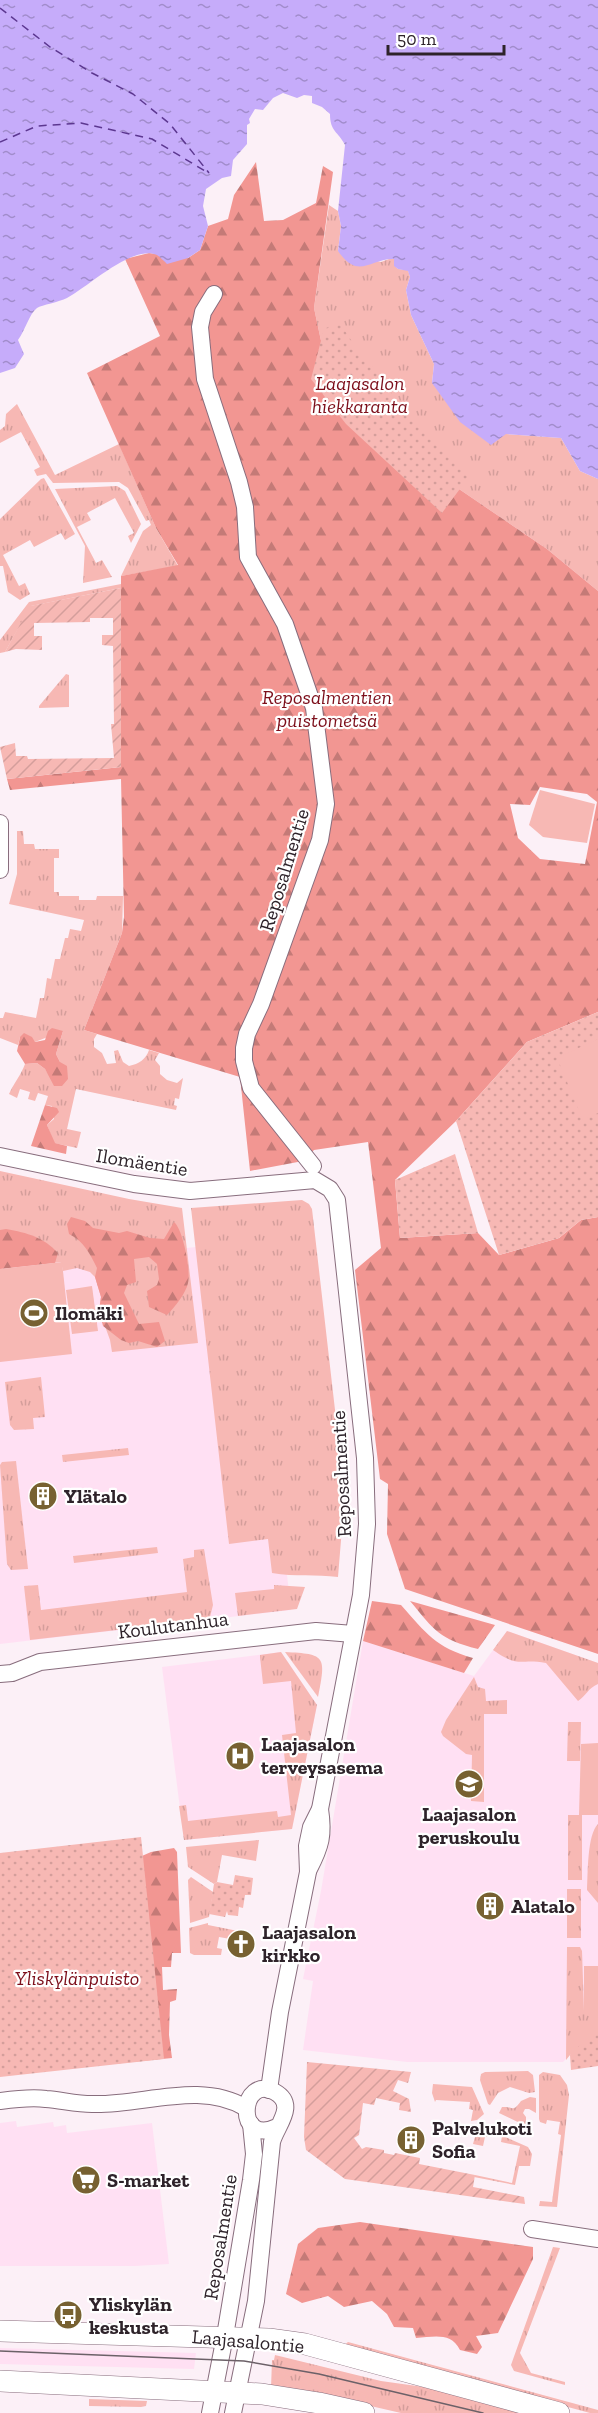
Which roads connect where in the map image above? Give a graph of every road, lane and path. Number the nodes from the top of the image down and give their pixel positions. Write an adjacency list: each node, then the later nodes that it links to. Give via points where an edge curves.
1 (214, 294): 5 (street, Reposalmentie, via 203,312 200,327 205,379 239,482 248,557 285,624 315,708 326,804 320,840 247,1034 244,1061 251,1088)
2 (0, 823): 3 (street)
3 (0, 870)
4 (0, 1156): 5 (street, Ilomäentie, via 134,1184 190,1191)
5 (314, 1173): 6 (street, Reposalmentie, via 337,1200 365,1458 365,1556)
6 (353, 1634): 7 (street, Koulutanhua, via 316,1631 229,1640 40,1662); 8 (street, Reposalmentie, via 320,1809 310,1827 308,1872)
7 (0, 1674)
8 (269, 2090): 10 (street, via 254,2094); 12 (street, via 282,2097 286,2108)
9 (0, 2101): 10 (street, via 32,2098 110,2104 212,2095 234,2100)
10 (246, 2108): 11 (street)
11 (251, 2124): 12 (street, via 264,2130); 16 (street, Reposalmentie, via 253,2163)
12 (277, 2127): 17 (street, Reposalmentie, via 272,2142)
13 (532, 2229): 14 (street)
14 (598, 2239)
15 (0, 2331): 16 (main road, Laajasalontie)
16 (225, 2336): 17 (main road, Laajasalontie); 19 (street, Reposalmentie)
17 (250, 2338): 20 (street, Reposalmentie); 23 (main road, Laajasalontie, via 305,2344)
18 (0, 2381): 19 (main road)
19 (213, 2392): 20 (main road); 21 (street, Reposalmentie)
20 (235, 2403): 22 (main road, via 319,2403)
21 (210, 2413)
22 (364, 2413)
23 (559, 2413)

